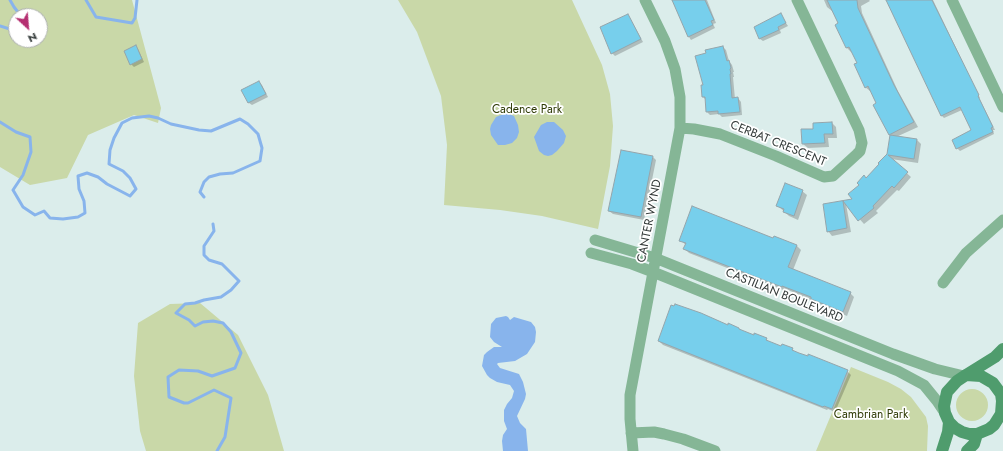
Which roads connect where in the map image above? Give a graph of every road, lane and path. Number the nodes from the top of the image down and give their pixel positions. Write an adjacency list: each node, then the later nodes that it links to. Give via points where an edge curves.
1 (645, 0): 5 (street, CANTER WYND, via 665,41 674,69 680,98)
2 (797, 0): 5 (street, CERBAT CRESCENT, via 859,130 862,142 860,151 833,176 824,177 720,134)
3 (952, 0): 4 (street)
4 (1003, 107)
5 (680, 128): 9 (street, CANTER WYND, via 670,191)
6 (1003, 220): 11 (street, via 966,253)
7 (595, 240): 9 (street, CASTILIAN BOULEVARD)
8 (591, 253): 10 (street)
9 (655, 258): 10 (street, CANTER WYND); 13 (street, CASTILIAN BOULEVARD, via 900,356 935,369)
10 (653, 272): 15 (street, via 907,375 924,385); 16 (street, CANTER WYND, via 630,395)
11 (943, 283)
12 (1003, 349): 13 (street, via 995,358)
13 (965, 376): 14 (street, via 980,376 993,383); 15 (street, via 957,380 947,392 944,406)
14 (1003, 400): 17 (street, via 1001,414 994,425)
15 (947, 418): 17 (street, via 962,432); 20 (street, via 948,432)
16 (631, 433): 18 (street, CANTER WYND); 19 (street, via 654,432 673,436)
17 (977, 434): 21 (street, via 974,444)
18 (633, 451)
19 (715, 451)
20 (942, 451)
21 (967, 451)

